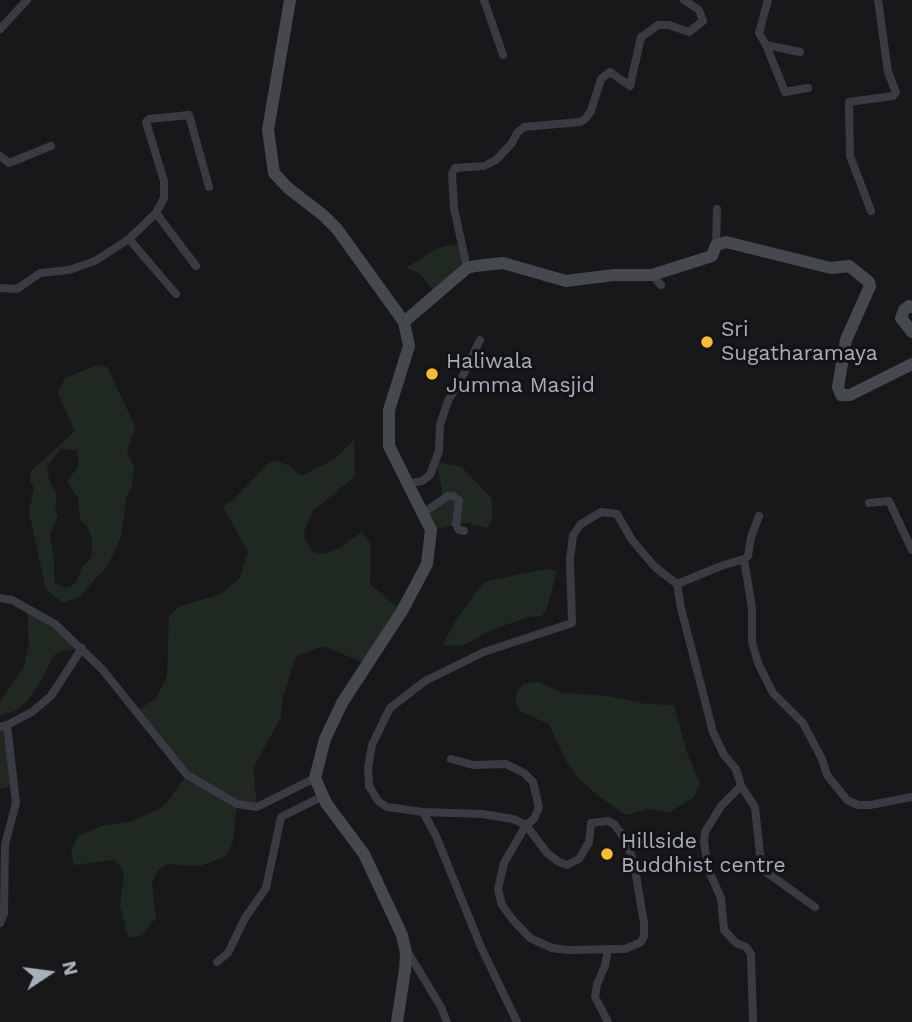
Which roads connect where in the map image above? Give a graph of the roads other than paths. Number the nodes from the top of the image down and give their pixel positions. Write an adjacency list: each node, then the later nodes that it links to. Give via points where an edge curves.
1 (27, 0): 7 (street)
2 (290, 0): 25 (main road, via 268,130 274,173 337,229)
3 (484, 0): 10 (street)
4 (684, 0): 21 (street, via 699,10 703,21 689,32 658,25 641,37 629,86 610,72 601,79 585,119 524,127 496,160 484,166 455,168 454,208)
5 (768, 0): 8 (street, via 759,33)
6 (878, 0): 16 (street, via 888,72 896,92 849,102 850,156)
7 (0, 29)
8 (766, 45): 9 (street); 11 (street, via 786,92)
9 (800, 52)
10 (503, 55)
11 (808, 88)
12 (51, 146): 13 (street, via 9,163)
13 (0, 156)
14 (209, 187): 17 (street, via 189,115 149,119 146,122 164,181 164,198)
15 (717, 209): 19 (street)
16 (871, 211)
17 (156, 213): 18 (street); 20 (street)
18 (129, 239): 22 (street, via 82,266 40,273 17,289); 23 (street)
19 (716, 245): 21 (main road, via 712,256 657,280 614,275 566,281 503,263); 28 (main road, via 726,242 831,268 849,266 869,282 846,340 838,387 841,395 850,395)
20 (196, 266)
21 (467, 268): 25 (main road)
22 (0, 288)
23 (176, 294)
24 (912, 307): 26 (main road, via 904,310 901,318)
25 (404, 322): 29 (main road, via 409,346 389,410 388,446)
26 (912, 332)
27 (480, 340): 29 (street, via 448,401 430,475)
28 (912, 364)
29 (407, 484): 31 (main road)
30 (869, 503): 34 (street, via 889,501)
31 (423, 513): 35 (street, via 453,496 458,500 456,524); 43 (main road, via 430,530 427,564 342,703 325,739)
32 (760, 516): 37 (street)
33 (912, 523): 34 (street)
34 (903, 527): 36 (street)
35 (464, 531)
36 (912, 550)
37 (744, 559): 38 (street); 46 (street, via 758,663 773,693 803,723 832,785 858,805)
38 (677, 583): 44 (street, via 713,732); 47 (street, via 655,567 617,514 601,512 581,524 573,535 570,559 572,623 484,652 425,681 390,708 372,745 369,786 387,807)
39 (0, 598): 40 (street, via 55,624)
40 (82, 648): 41 (street, via 51,696); 43 (street, via 187,775 237,804 257,807)
41 (3, 726): 50 (street, via 16,803 5,845)
42 (451, 759): 48 (street, via 473,765 506,764 524,773 533,782 539,807)
43 (315, 778): 45 (main road)
44 (741, 786): 49 (street, via 755,807 761,864); 58 (street, via 721,806 704,841 708,869 721,898 724,930 751,954)
45 (323, 796): 52 (main road, via 364,854 402,934); 53 (street, via 281,817 266,888 228,953)
46 (912, 797)
47 (423, 812): 48 (street, via 482,814); 56 (street)
48 (526, 825): 51 (street, via 504,863 498,889 502,905 530,938 552,948); 51 (street, via 547,853 567,865 584,852 592,823 608,821 626,840 635,863 644,936 635,946)
49 (816, 907)
50 (0, 923)
51 (608, 949): 57 (street, via 595,997)
52 (406, 953): 54 (main road); 55 (street)
53 (217, 962)
54 (397, 1022)
55 (447, 1022)
56 (517, 1022)
57 (608, 1022)
58 (753, 1022)

